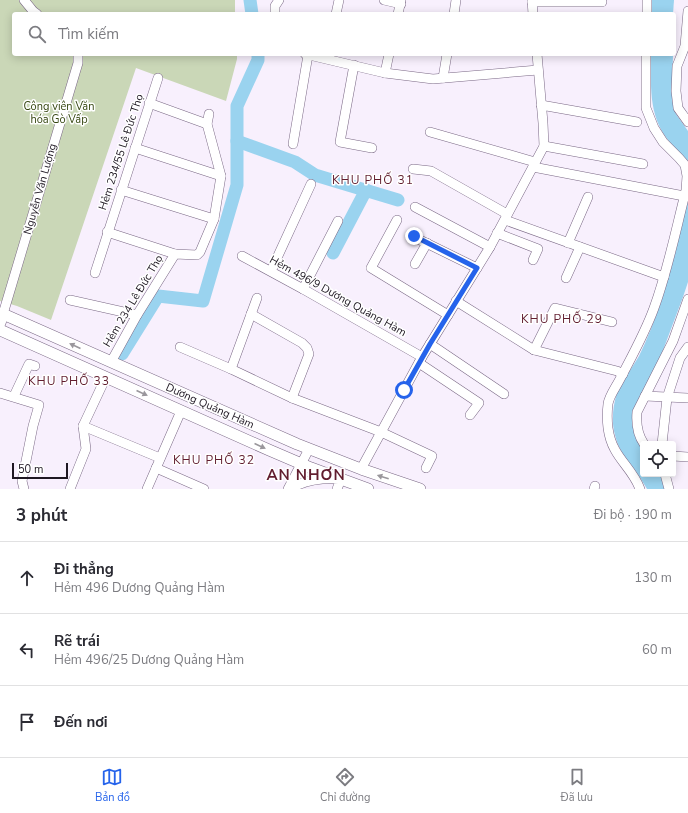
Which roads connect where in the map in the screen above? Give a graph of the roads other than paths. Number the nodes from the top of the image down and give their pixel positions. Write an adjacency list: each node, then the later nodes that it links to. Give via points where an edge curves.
1 (24, 0): 11 (street)
2 (280, 0): 12 (street, via 275,6)
3 (339, 0): 13 (street)
4 (384, 0): 8 (street)
5 (456, 0): 15 (street)
6 (647, 0): 17 (street)
7 (532, 1): 9 (street); 16 (street)
8 (401, 2): 14 (street)
9 (602, 2)
10 (688, 11): 18 (street)
11 (34, 12)
12 (275, 12)
13 (336, 12)
14 (398, 12)
15 (454, 12)
16 (533, 12)
17 (647, 12)
18 (686, 49): 35 (street, via 677,66 676,91 678,108)
19 (78, 56): 79 (street, Nguyễn Văn Lượng)
20 (306, 56): 38 (street)
21 (326, 56): 26 (street)
22 (389, 56): 28 (street)
23 (447, 56): 30 (street)
24 (537, 56): 27 (street)
25 (646, 56): 48 (street, via 646,108 662,142 685,165 687,176)
26 (354, 65): 28 (street); 41 (street, via 340,142)
27 (538, 70): 30 (street); 32 (street)
28 (385, 73): 30 (street)
29 (158, 78): 31 (street, Hẻm 234/55 Lê Đức Thọ)
30 (443, 78)
31 (150, 104): 36 (street); 40 (street, Hẻm 234/55 Lê Đức Thọ)
32 (541, 105): 34 (street); 39 (street)
33 (209, 114): 36 (street, Hẻm 234 Lê Đức Thọ)
34 (637, 122)
35 (688, 122)
36 (207, 124): 45 (street, Hẻm 234 Lê Đức Thọ)
37 (430, 132): 42 (street)
38 (293, 144)
39 (544, 146): 42 (street); 43 (street)
40 (135, 148): 45 (street); 47 (street, Hẻm 234/55 Lê Đức Thọ)
41 (372, 148)
42 (534, 164): 48 (street); 51 (street)
43 (643, 164)
44 (413, 169): 51 (street, via 431,171)
45 (221, 176): 52 (street, Hẻm 234 Lê Đức Thọ)
46 (311, 184): 67 (street)
47 (121, 190): 52 (street); 55 (street, Hẻm 234/55 Lê Đức Thọ)
48 (684, 196): 69 (street)
49 (588, 197): 59 (street)
50 (415, 207): 60 (street)
51 (506, 217): 56 (street); 59 (street)
52 (214, 219): 62 (street, Hẻm 234 Lê Đức Thọ, via 197,255)
53 (397, 220): 78 (street, via 372,268)
54 (338, 221): 71 (street)
55 (108, 232): 62 (street); 68 (street, Hẻm 234/55 Lê Đức Thọ)
56 (497, 233): 60 (street); 64 (street, via 538,249)
57 (414, 236): 58 (street)
58 (426, 243): 65 (street); 66 (street)
59 (568, 243): 61 (street)
60 (490, 247): 66 (street)
61 (580, 248): 69 (street); 70 (street)
62 (175, 254): 77 (street, Hẻm 234 Lê Đức Thọ)
63 (242, 256): 67 (street, Hẻm 496/9 Dương Quảng Hàm)
64 (533, 260)
65 (415, 264)
66 (477, 268): 75 (street)
67 (271, 271): 71 (street, Hẻm 496/9 Dương Quảng Hàm)
68 (95, 273)
69 (664, 277): 90 (street, via 640,342)
70 (566, 278)
71 (303, 289): 86 (street, Hẻm 496/9 Dương Quảng Hàm)
72 (257, 298): 76 (street)
73 (688, 299): 95 (street, via 673,341)
74 (70, 300): 77 (street)
75 (456, 301): 78 (street); 85 (street)
76 (251, 314): 89 (street); 96 (street, via 307,348 309,354)
77 (137, 315): 87 (street, Hẻm 234 Lê Đức Thọ)
78 (448, 315): 82 (street)
79 (2, 318): 87 (street, Dương Quảng Hàm, one-way to 79)
80 (612, 322): 85 (street, via 555,308)
81 (0, 330): 91 (street, Dương Quảng Hàm)
82 (430, 344): 86 (street); 93 (street)
83 (688, 346): 97 (street, via 680,358)
84 (180, 347): 89 (street)
85 (534, 350): 90 (street)
86 (421, 360): 100 (street, Hẻm 496/9 Dương Quảng Hàm, via 479,403); 102 (street)
87 (111, 362): 105 (street, Dương Quảng Hàm)
88 (35, 366): 94 (street, via 29,364)
89 (231, 369): 96 (street)
90 (623, 374): 123 (street, via 608,402 608,430 613,448 638,482)
91 (106, 377): 99 (street, Dương Quảng Hàm, one-way to 99); 101 (street)
92 (0, 393): 94 (street)
93 (504, 394)
94 (14, 396): 115 (street, via 39,405 22,481)
95 (645, 396): 97 (street); 103 (street, via 637,412 636,423)
96 (292, 398): 102 (street)
97 (667, 398): 98 (street); 104 (street)
98 (688, 398)
99 (181, 410): 108 (street); 109 (street, Dương Quảng Hàm, one-way to 109)
100 (470, 415)
101 (83, 426): 108 (street); 116 (street, via 86,449)
102 (381, 432): 111 (street, via 432,456); 112 (street)
103 (642, 441)
104 (662, 441)
105 (309, 449): 109 (street); 112 (street, Dương Quảng Hàm)
106 (676, 456): 107 (street)
107 (688, 456)
108 (160, 458): 110 (street)
109 (301, 464): 114 (street, Dương Quảng Hàm); 119 (street)
110 (156, 468): 117 (street); 118 (street)
111 (426, 468)
112 (361, 470): 122 (street, Dương Quảng Hàm, one-way to 112)
113 (666, 477): 124 (street)
114 (339, 484): 120 (street, via 324,479 305,482); 121 (street, Dương Quảng Hàm)
115 (24, 489)
116 (70, 489)
117 (147, 489)
118 (204, 489)
119 (288, 489)
120 (291, 489)
121 (368, 489)
122 (420, 489)
123 (640, 489)
124 (669, 489)

